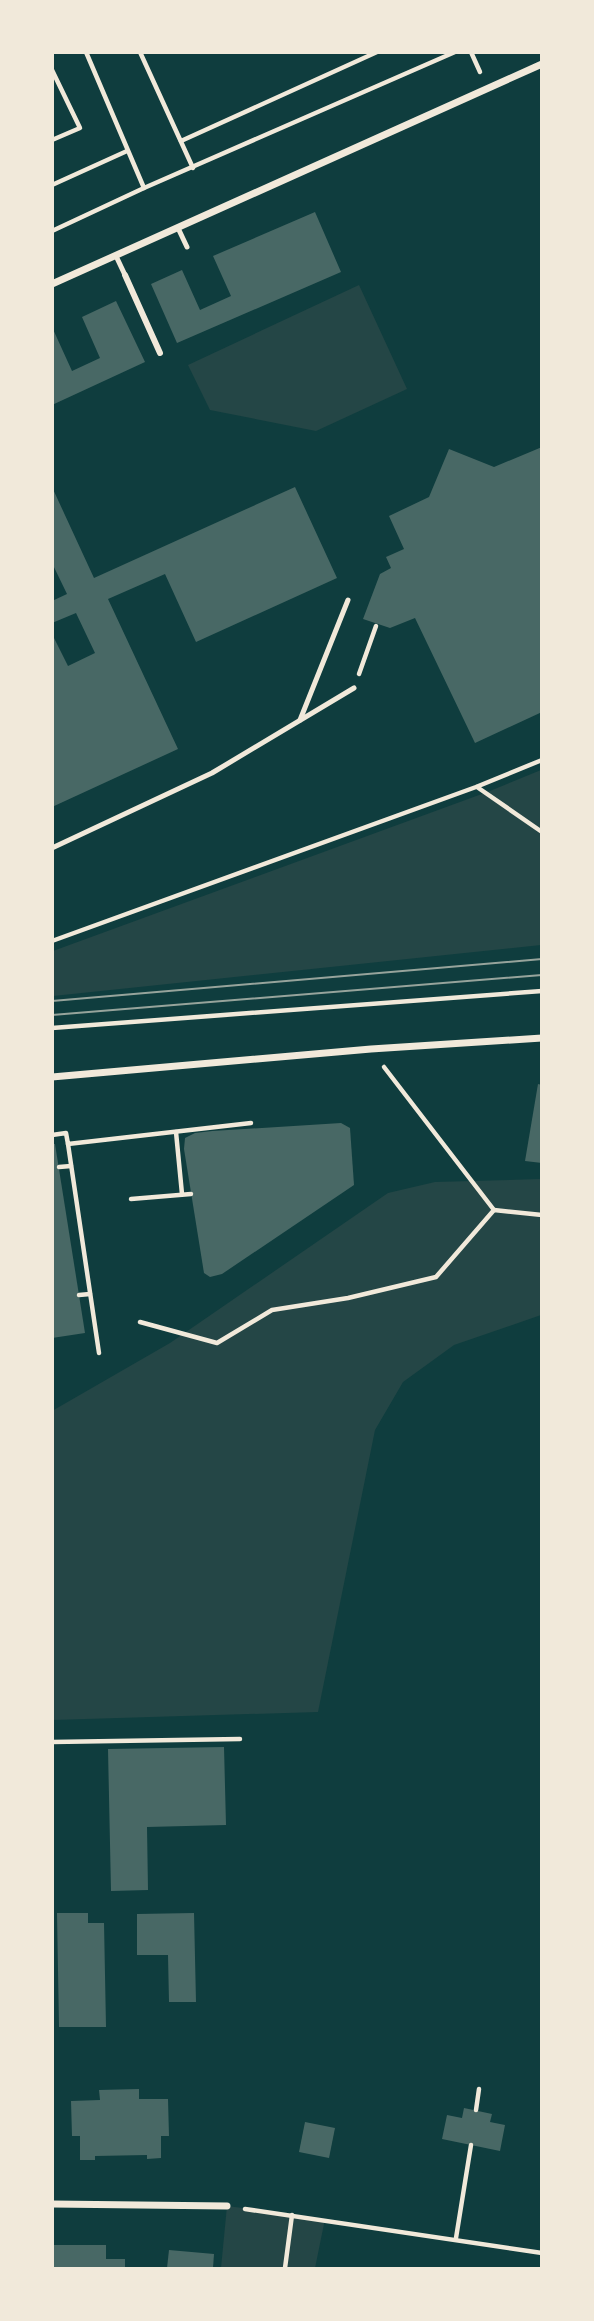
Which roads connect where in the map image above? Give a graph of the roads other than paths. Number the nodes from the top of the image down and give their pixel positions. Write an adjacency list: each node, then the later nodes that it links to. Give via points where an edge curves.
1 (541, 64): 2 (street)
2 (178, 228): 3 (lane); 4 (street)
3 (187, 247)
4 (116, 256): 5 (lane); 6 (street)
5 (125, 275): 7 (street)
6 (52, 284)
7 (160, 353)
8 (348, 600): 10 (lane)
9 (354, 688): 10 (lane)
10 (300, 720): 11 (lane, via 212,773)
11 (52, 849)
12 (541, 1038): 13 (street)
13 (52, 1077)
14 (52, 2204): 15 (street)
15 (227, 2206)

